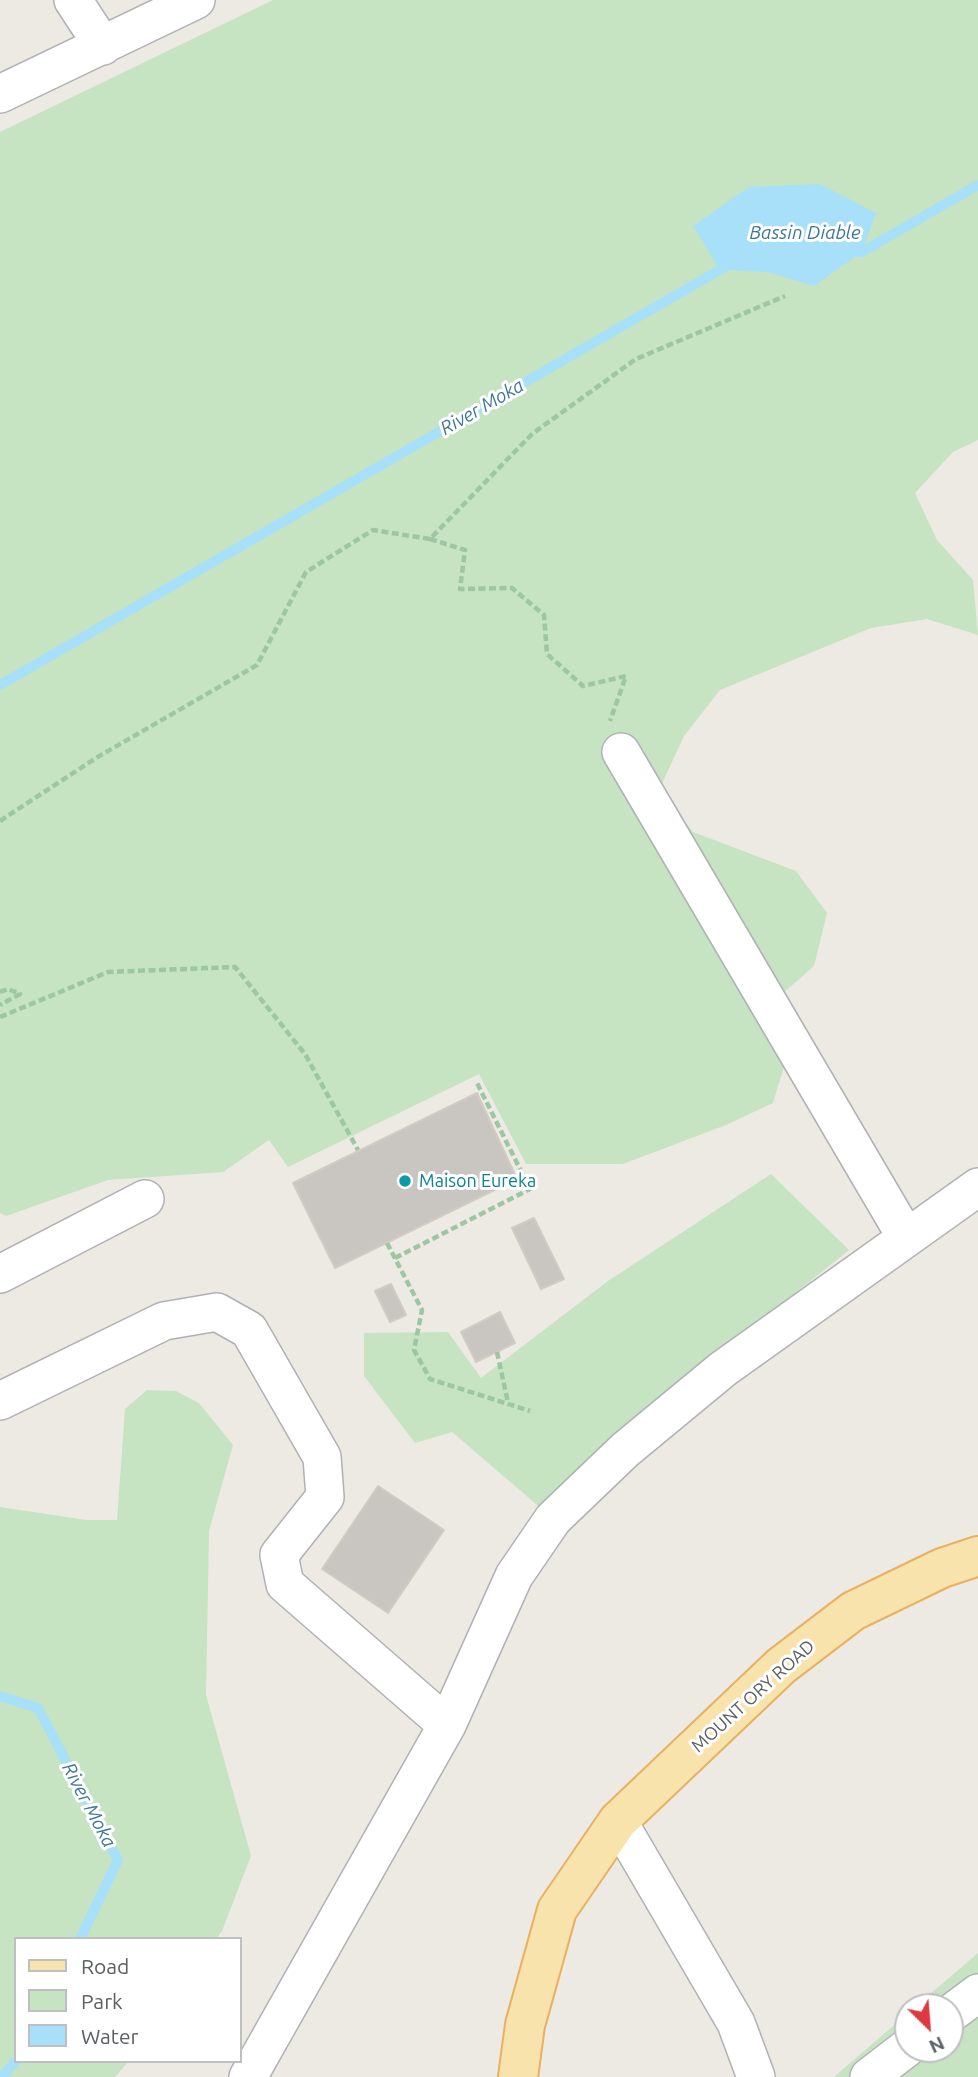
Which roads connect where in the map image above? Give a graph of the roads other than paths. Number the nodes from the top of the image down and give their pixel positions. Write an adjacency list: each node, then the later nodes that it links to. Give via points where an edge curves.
1 (73, 0): 3 (street)
2 (196, 0): 3 (street)
3 (103, 46): 4 (street)
4 (0, 94)
5 (621, 752): 8 (street)
6 (978, 1187): 8 (street)
7 (145, 1199): 9 (street)
8 (906, 1237): 12 (street, via 723,1369 625,1450 553,1519 514,1576)
9 (0, 1274)
10 (0, 1401): 12 (street, via 164,1321 217,1312 249,1330 322,1457 326,1497 279,1555 285,1584)
11 (978, 1556): 13 (main road, MOUNT ORY ROAD, via 942,1567 853,1611 781,1666)
12 (447, 1725): 15 (street)
13 (618, 1821): 16 (main road, MOUNT ORY ROAD, via 557,1910 525,2025); 17 (street, via 736,2023)
14 (894, 2058): 18 (street)
15 (248, 2077)
16 (518, 2077)
17 (756, 2077)
18 (869, 2077)

